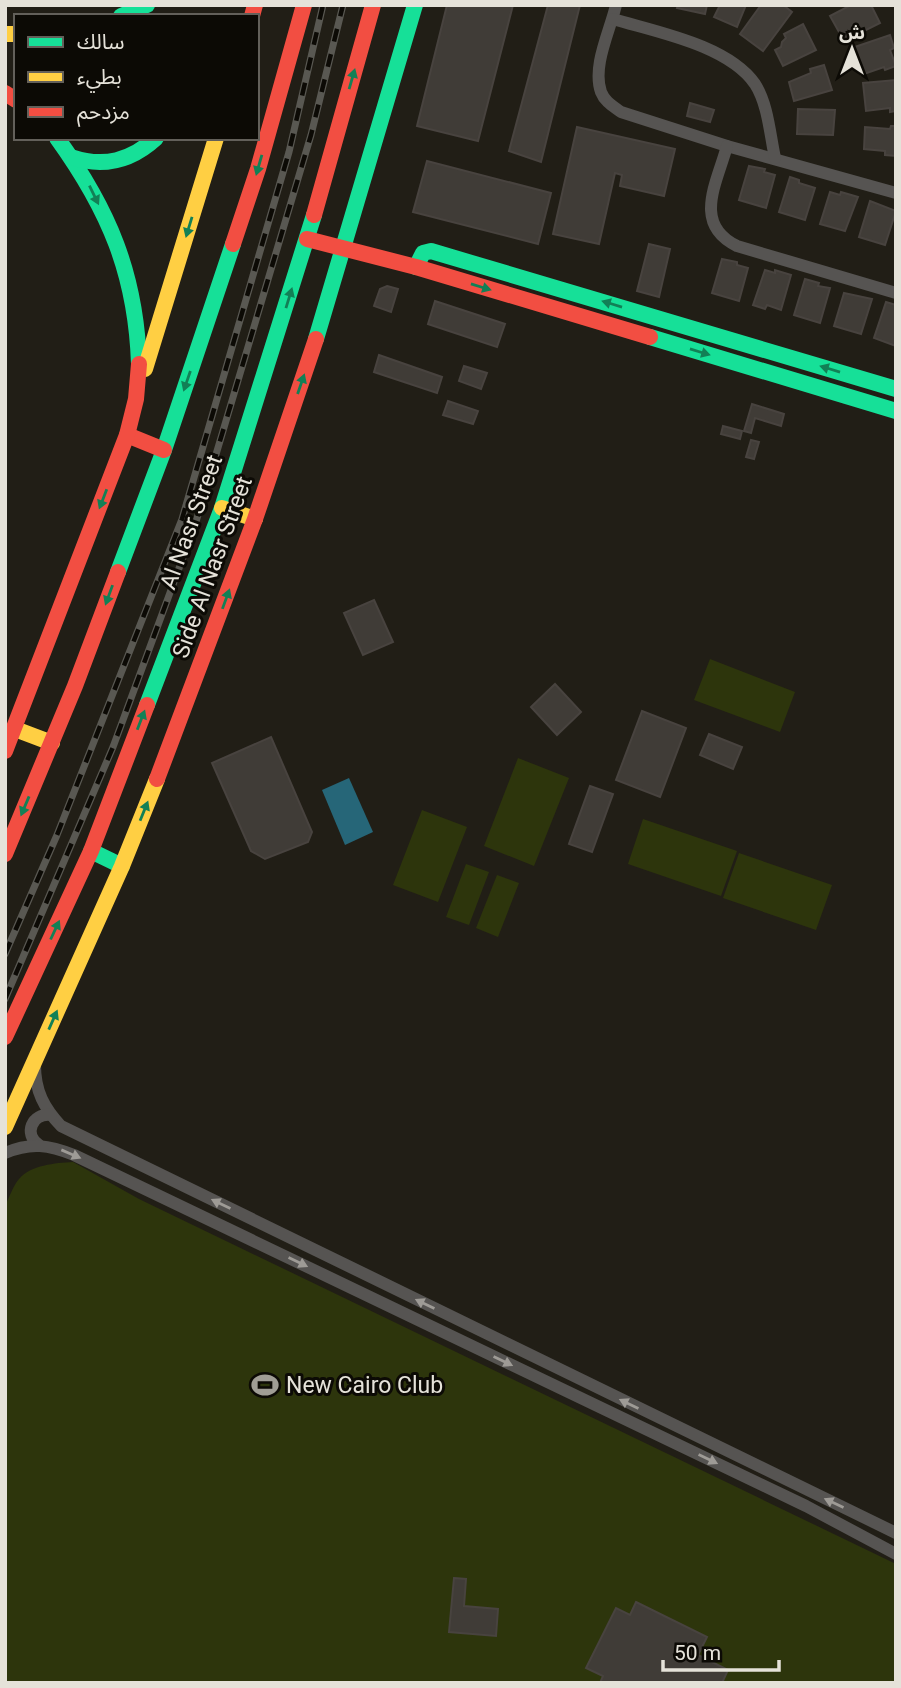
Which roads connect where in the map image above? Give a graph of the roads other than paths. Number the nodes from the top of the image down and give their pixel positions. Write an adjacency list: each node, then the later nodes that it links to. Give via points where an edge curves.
1 (147, 5): 6 (street)
2 (304, 5): 23 (street, one-way to 23, via 258,169)
3 (373, 5): 15 (street, Al Nasr Street, one-way to 3)
4 (415, 5): 16 (street, Side Al Nasr Street)
5 (616, 5): 7 (street)
6 (126, 14)
7 (613, 19): 11 (street, via 599,75 607,102 636,118); 13 (street, via 692,44 734,63 756,86)
8 (58, 140): 12 (street)
9 (154, 140): 12 (street, via 116,163 92,164)
10 (215, 140): 20 (street, one-way to 20)
11 (727, 146): 13 (street); 18 (street, via 709,212 723,239)
12 (71, 158): 20 (street, one-way to 20, via 96,199 131,287 139,345)
13 (775, 158): 14 (street)
14 (896, 194)
15 (307, 239): 16 (street); 24 (street, Al Nasr Street, one-way to 15)
16 (345, 249): 17 (street); 25 (street, Side Al Nasr Street, one-way to 16)
17 (416, 267): 19 (street, one-way to 17, via 431,251 421,255); 21 (street, one-way to 21)
18 (896, 293)
19 (896, 389)
20 (135, 399): 22 (street)
21 (896, 411)
22 (127, 435): 23 (street); 26 (street, one-way to 26)
23 (164, 450): 27 (street, one-way to 27)
24 (222, 508): 25 (street); 29 (street, Al Nasr Street, one-way to 24)
25 (255, 519): 31 (street, Side Al Nasr Street, one-way to 25)
26 (15, 729): 27 (street); 28 (street)
27 (52, 743): 30 (street, one-way to 30)
28 (5, 751)
29 (91, 852): 31 (street); 32 (street, Al Nasr Street, one-way to 29)
30 (5, 854)
31 (122, 866): 33 (street, Side Al Nasr Street, one-way to 31)
32 (6, 1034)
33 (35, 1061): 34 (street, via 40,1098); 35 (street, Side Al Nasr Street)
34 (51, 1115): 36 (street, via 40,1115 32,1122 30,1133); 38 (street, one-way to 34, via 61,1126)
35 (5, 1127)
36 (39, 1145): 37 (street); 39 (street, one-way to 39, via 74,1155 806,1506)
37 (5, 1153)
38 (896, 1533)
39 (896, 1554)

